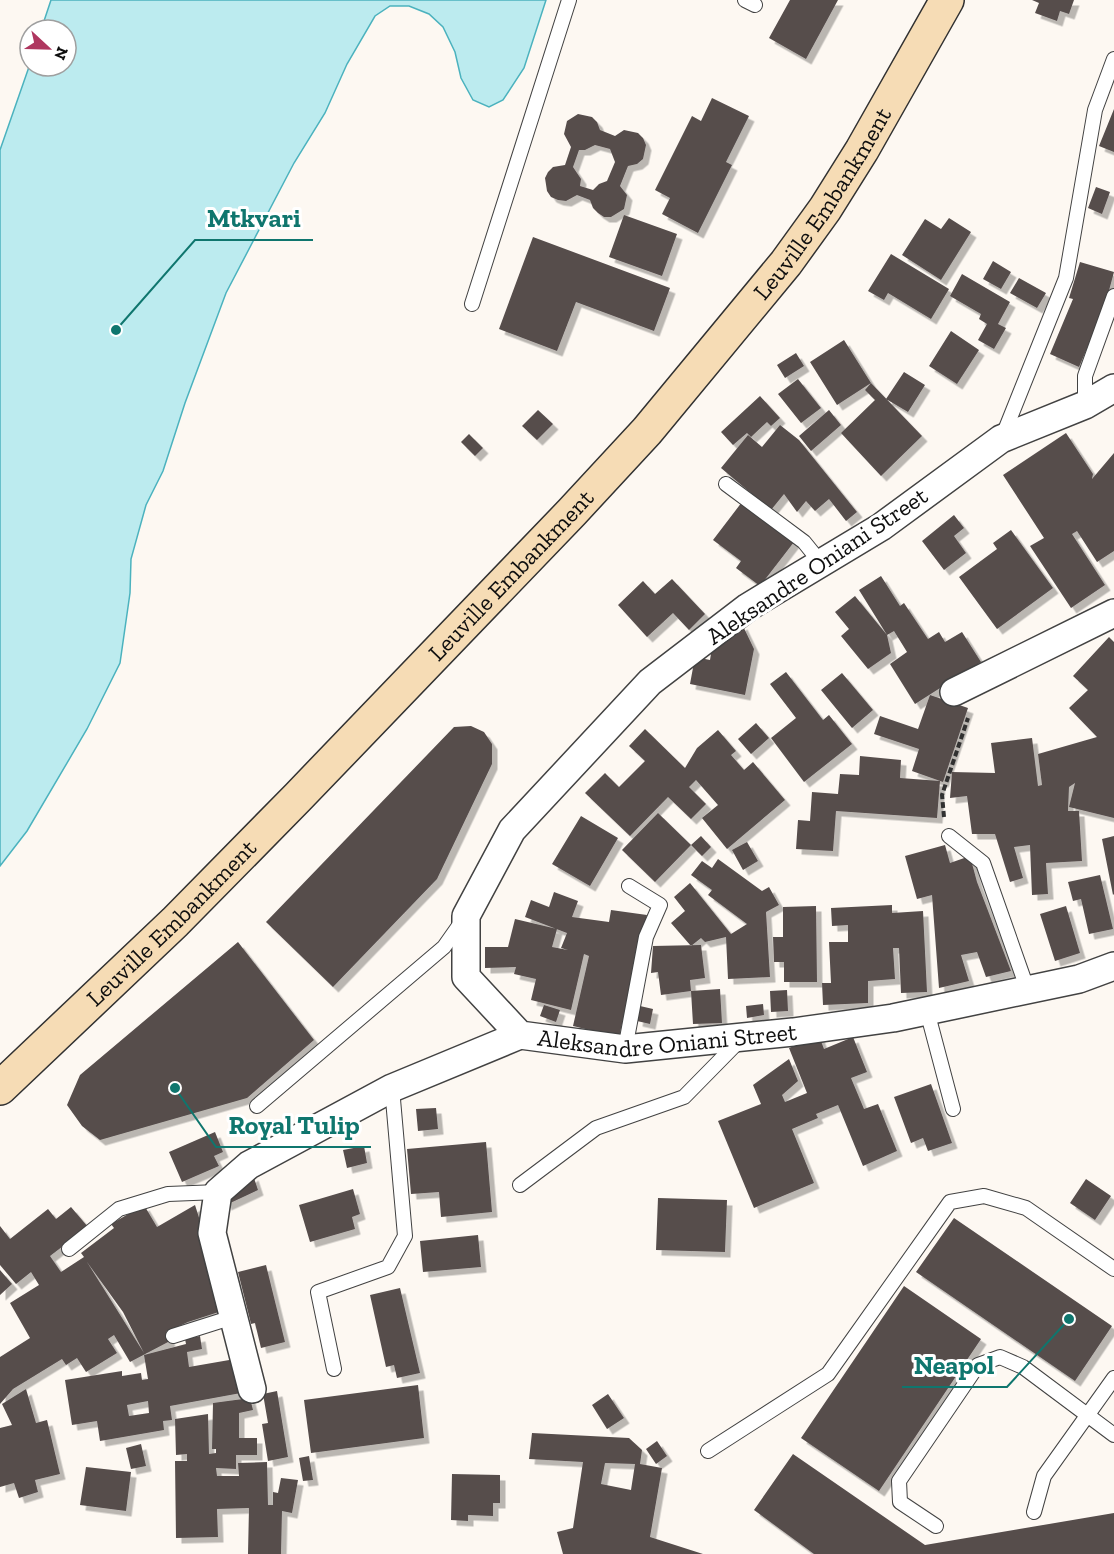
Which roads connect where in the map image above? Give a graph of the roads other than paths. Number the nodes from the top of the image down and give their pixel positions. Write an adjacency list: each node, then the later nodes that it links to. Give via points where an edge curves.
1 (569, 0): 5 (lane)
2 (947, 0): 22 (main road, Leuville Embankment, via 825,208 786,263 647,430 298,797 175,922)
3 (1114, 59): 8 (lane, via 1095,110 1066,278)
4 (1114, 296): 7 (lane, via 1084,376)
5 (472, 304)
6 (1114, 388): 7 (street, Aleksandre Oniani Street)
7 (1085, 405): 8 (street, Aleksandre Oniani Street)
8 (1001, 439): 10 (street, Aleksandre Oniani Street, via 881,527)
9 (726, 484): 10 (lane, via 804,542)
10 (821, 563): 15 (street, Aleksandre Oniani Street, via 748,607 650,682 512,830)
11 (1114, 613): 12 (street)
12 (954, 692)
13 (949, 836): 17 (lane, via 983,863)
14 (629, 886): 21 (lane, via 660,905 646,937)
15 (466, 916): 19 (street, Aleksandre Oniani Street, via 466,977); 24 (lane, via 444,947)
16 (1114, 966): 17 (street, Aleksandre Oniani Street, via 1079,979)
17 (1027, 988): 18 (street, Aleksandre Oniani Street)
18 (927, 1011): 20 (street, Aleksandre Oniani Street); 25 (lane)
19 (520, 1035): 21 (street, Aleksandre Oniani Street); 23 (street)
20 (742, 1037): 21 (street, Aleksandre Oniani Street); 26 (lane, via 684,1097 596,1128)
21 (625, 1049)
22 (0, 1088)
23 (392, 1088): 27 (street, via 249,1165); 32 (lane, via 405,1236 388,1267 318,1292)
24 (257, 1107)
25 (953, 1109)
26 (520, 1185)
27 (218, 1192): 28 (lane, via 168,1194 119,1209); 30 (street, via 212,1233)
28 (69, 1249)
29 (1114, 1269): 37 (lane, via 1026,1208 984,1196 950,1202 828,1374)
30 (233, 1317): 31 (lane); 34 (street)
31 (173, 1336)
32 (334, 1368)
33 (1114, 1378): 35 (lane)
34 (252, 1389)
35 (1087, 1415): 36 (lane); 38 (lane, via 1044,1476); 39 (lane, via 1023,1366 1000,1357 978,1365 898,1481 900,1502)
36 (1114, 1435)
37 (708, 1451)
38 (1034, 1512)
39 (936, 1526)

